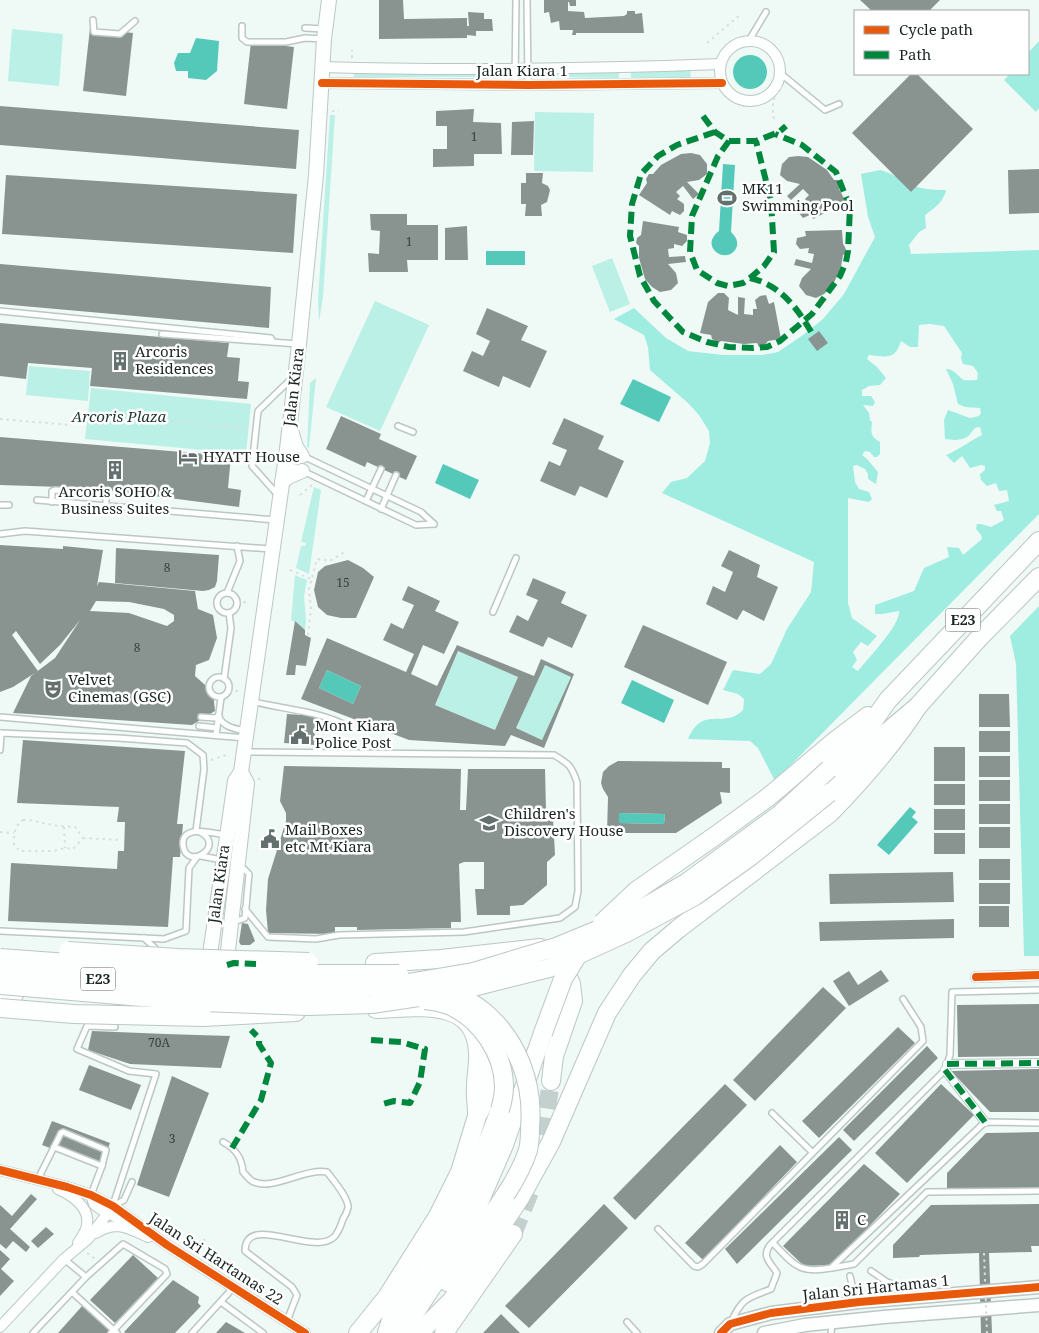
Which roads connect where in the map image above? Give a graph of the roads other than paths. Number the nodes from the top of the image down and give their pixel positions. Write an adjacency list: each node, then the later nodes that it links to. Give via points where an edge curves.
1 (329, 0): 9 (main road, Jalan Kiara)
2 (516, 0): 13 (lane)
3 (527, 0): 14 (lane)
4 (766, 12): 10 (lane)
5 (92, 20): 6 (lane, via 94,32 112,33 122,33)
6 (136, 21)
7 (242, 26): 9 (lane, via 242,38 247,42 286,42)
8 (304, 28): 9 (lane)
9 (325, 34): 12 (main road, Jalan Kiara)
10 (748, 42): 11 (street, via 731,48); 15 (street, via 767,47 774,54)
11 (720, 64): 14 (street, Jalan Kiara 1); 17 (street)
12 (322, 67): 13 (street, Jalan Kiara 1); 16 (main road, Jalan Kiara)
13 (515, 69): 14 (street, Jalan Kiara 1); 18 (lane)
14 (528, 69): 19 (lane)
15 (783, 76): 17 (street, via 771,92 753,101 734,97); 20 (lane, via 825,110)
16 (322, 83): 18 (street, Jalan Kiara 1); 24 (main road, Jalan Kiara)
17 (722, 83): 19 (street, Jalan Kiara 1)
18 (515, 85): 19 (street, Jalan Kiara 1)
19 (528, 85)
20 (839, 104)
21 (0, 311): 23 (lane, via 117,326 271,338)
22 (162, 334): 23 (lane)
23 (272, 342): 24 (lane)
24 (299, 344): 25 (main road, Jalan Kiara)
25 (296, 374): 27 (main road, Jalan Kiara); 37 (lane, via 258,411 252,466)
26 (398, 426): 28 (lane)
27 (290, 427): 29 (main road, Jalan Kiara); 30 (main road)
28 (413, 432)
29 (286, 456): 30 (lane); 32 (lane); 34 (main road, Jalan Kiara)
30 (302, 456): 35 (lane)
31 (381, 468): 35 (lane)
32 (302, 471): 34 (main road); 39 (lane)
33 (396, 475): 36 (lane)
34 (282, 482): 37 (main road, Jalan Kiara)
35 (373, 488): 36 (lane); 39 (lane)
36 (387, 496): 44 (lane); 44 (lane, via 422,512 434,524 416,525)
37 (279, 498): 45 (main road, Jalan Kiara)
38 (36, 500): 40 (lane)
39 (366, 501): 44 (lane)
40 (52, 502): 43 (lane); 43 (lane, via 52,491 55,490 103,493 106,494)
41 (0, 504): 42 (lane)
42 (9, 505)
43 (106, 506): 45 (lane)
44 (381, 509)
45 (277, 520): 49 (main road, Jalan Kiara)
46 (0, 534): 48 (lane, via 25,530)
47 (1039, 541): 57 (highway, E23)
48 (237, 546): 49 (lane); 52 (lane, via 240,561)
49 (271, 549): 58 (main road, Jalan Kiara)
50 (516, 558): 53 (lane)
51 (1039, 577): 59 (highway, E23, via 978,638)
52 (228, 593): 54 (lane, via 236,598 238,604); 54 (lane, via 221,595 217,604 220,610)
53 (493, 612)
54 (229, 613): 55 (lane)
55 (224, 679): 56 (lane, via 229,684 229,691); 56 (lane, via 215,678 208,686 211,695)
56 (221, 698): 60 (lane)
57 (888, 700): 91 (highway, bridge, via 869,727 779,815 686,883 612,924 556,947 473,972 402,984 335,989); 146 (highway, bridge, via 766,798 636,891 582,946 562,979 504,1145 475,1212 438,1276)
58 (251, 701): 63 (lane, via 324,716); 68 (main road, Jalan Kiara)
59 (918, 706): 89 (highway, bridge, via 885,734 829,793 695,896 626,933 549,968 432,996 372,1004 308,1006 201,1002); 138 (highway, via 899,736 830,813 678,929 652,951 632,975 607,1013 551,1142 520,1198 452,1300)
60 (219, 716): 62 (lane); 65 (lane); 68 (lane, via 220,721)
61 (0, 717): 67 (lane)
62 (201, 717)
63 (341, 723)
64 (198, 726): 65 (lane)
65 (217, 728): 67 (lane)
66 (1, 733): 69 (lane); 71 (lane, via 187,743 203,755 204,762)
67 (216, 735): 68 (lane)
68 (245, 740): 70 (main road, Jalan Kiara); 76 (lane, via 554,755 572,769 576,782 578,891 575,907 560,918 464,932 268,938)
69 (0, 750)
70 (241, 772): 72 (main road, Jalan Kiara, via 235,782); 75 (main road, Jalan Kiara, via 247,783)
71 (198, 831): 72 (lane); 73 (lane, via 209,841 208,850); 73 (lane, via 185,837 183,845 189,855)
72 (226, 835): 74 (main road, Jalan Kiara)
73 (199, 856): 74 (lane); 79 (lane, via 189,868 186,931 164,939)
74 (223, 860): 91 (main road, Jalan Kiara, via 210,953)
75 (238, 863): 76 (lane, via 249,874); 77 (main road, Jalan Kiara)
76 (246, 909): 77 (lane, via 245,918)
77 (231, 923): 91 (main road, Jalan Kiara)
78 (0, 931): 79 (lane)
79 (144, 938): 84 (lane, via 155,948 156,955 151,970)
80 (0, 948): 81 (highway, bridge, via 178,958 375,963)
81 (507, 951): 91 (highway, via 419,974); 99 (highway, via 540,948 550,951 562,964 571,984 572,1001 554,1056)
82 (0, 958): 138 (highway, bridge, via 243,974 396,973 441,986 484,1011 511,1043 520,1061 529,1089 529,1148 519,1173 442,1288)
83 (0, 972): 88 (main road); 91 (highway, E23, bridge)
84 (145, 975)
85 (1039, 976): 87 (street)
86 (137, 977): 88 (lane)
87 (976, 977)
88 (119, 980): 91 (main road)
89 (0, 985)
90 (0, 989): 91 (main road)
91 (211, 990): 101 (highway, via 258,999 405,988 441,980 466,985 481,997 491,1016 494,1031 495,1056 490,1091)
92 (1039, 990): 98 (lane, via 952,992 950,1054)
93 (0, 995): 145 (highway, bridge, via 221,1008 391,998 427,1000 451,1006 468,1016 490,1041 502,1067 504,1088 500,1110 458,1212 425,1270 391,1320)
94 (903, 999): 106 (lane, via 921,1027 923,1041)
95 (0, 1008): 101 (highway, bridge, via 74,1014 203,1017 442,1009 466,1020 473,1029 478,1052)
96 (115, 1027): 113 (lane, via 87,1026 77,1049 129,1071 156,1074)
97 (1039, 1063): 98 (street)
98 (946, 1067): 102 (street); 117 (lane)
99 (551, 1081)
100 (772, 1113): 106 (lane)
101 (477, 1116): 144 (highway, via 460,1172 438,1216 387,1297)
102 (985, 1122): 103 (lane); 121 (lane)
103 (1039, 1123)
104 (223, 1142): 133 (lane, via 242,1161 243,1172 252,1181 266,1184 317,1170 327,1172 346,1202 348,1208 341,1226 328,1241 314,1244 262,1234 252,1236 247,1242 245,1251 292,1287 297,1295)
105 (54, 1147): 107 (lane); 107 (lane, via 61,1133 72,1136 106,1150); 109 (lane)
106 (812, 1152): 114 (lane, via 698,1267)
107 (102, 1166): 112 (lane)
108 (0, 1170): 109 (street)
109 (38, 1179): 112 (street, Jalan Sri Hartamas 22); 119 (street, via 71,1196 81,1205 88,1224)
110 (132, 1182): 113 (lane, via 124,1200)
111 (1039, 1191): 121 (lane, via 927,1192 854,1264)
112 (91, 1194): 113 (street, Jalan Sri Hartamas 22)
113 (111, 1210): 116 (street); 118 (street, Jalan Sri Hartamas 22)
114 (658, 1229)
115 (514, 1234): 147 (highway)
116 (88, 1239): 118 (street, Jalan Sri Hartamas 22, via 115,1225); 119 (street)
117 (771, 1244): 121 (lane, via 804,1270); 135 (lane, via 765,1255 777,1274 770,1289 739,1304)
118 (167, 1245): 126 (street, Jalan Sri Hartamas 22)
119 (73, 1251): 120 (street)
120 (64, 1259): 124 (lane); 136 (street)
121 (831, 1268)
122 (871, 1271): 128 (lane, via 902,1287)
123 (850, 1276): 130 (lane)
124 (86, 1277): 127 (lane); 139 (lane, via 123,1244 165,1269 164,1279)
125 (1039, 1287): 128 (street, Jalan Sri Hartamas 1)
126 (233, 1288): 129 (lane); 133 (street, Jalan Sri Hartamas 22)
127 (73, 1292): 139 (lane); 140 (lane)
128 (911, 1298): 130 (street, Jalan Sri Hartamas 1)
129 (221, 1302): 141 (lane); 142 (lane)
130 (859, 1302): 132 (street); 135 (street, Jalan Sri Hartamas 1, via 771,1313)
131 (1039, 1305): 132 (street, Jalan Sri Hartamas 1)
132 (861, 1319): 137 (street, Jalan Sri Hartamas 1)
133 (287, 1321): 143 (street, Jalan Sri Hartamas 22)
134 (627, 1322): 148 (lane)
135 (728, 1325)
136 (0, 1327)
137 (831, 1328): 149 (street, Jalan Sri Hartamas 1, via 805,1325)
138 (421, 1330)
139 (114, 1332)
140 (33, 1333)
141 (192, 1333)
142 (263, 1333)
143 (305, 1333)
144 (358, 1333)
145 (387, 1333)
146 (398, 1333)
147 (444, 1333)
148 (637, 1333)
149 (764, 1333)

